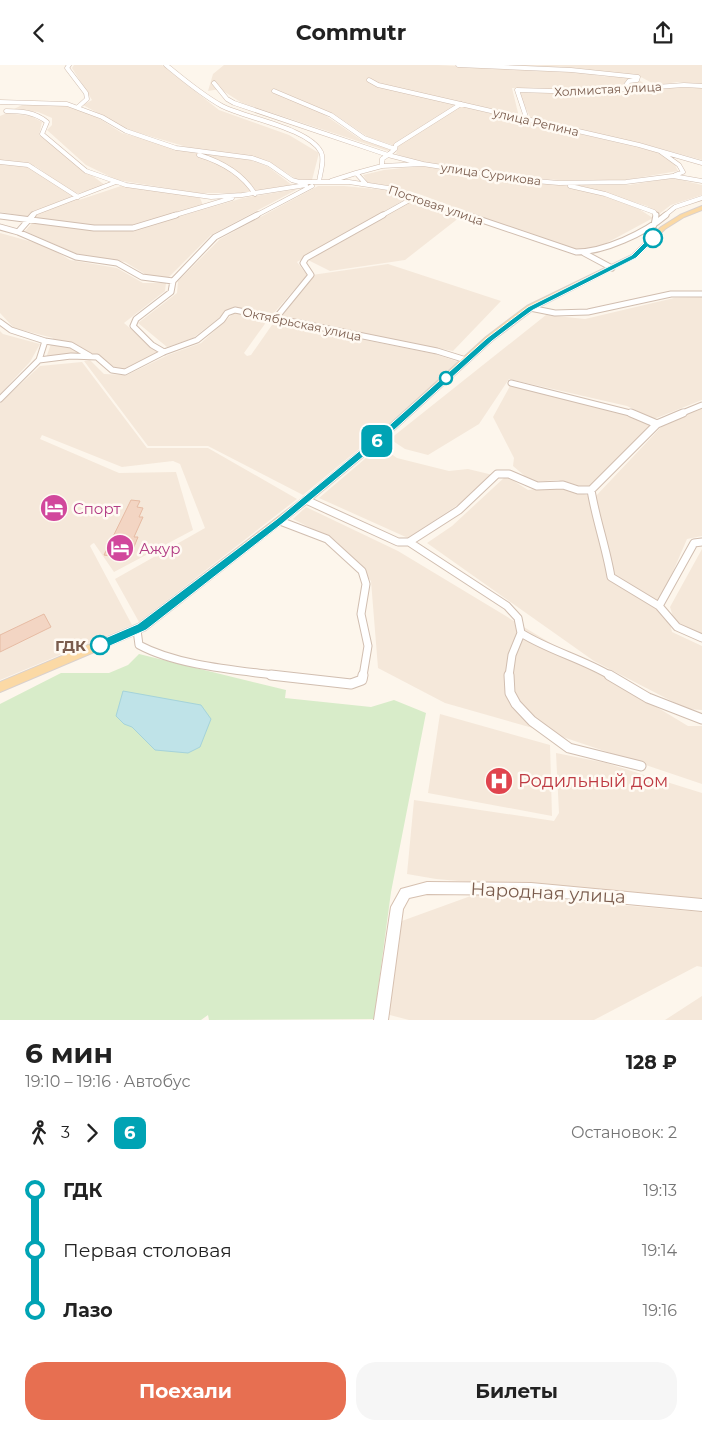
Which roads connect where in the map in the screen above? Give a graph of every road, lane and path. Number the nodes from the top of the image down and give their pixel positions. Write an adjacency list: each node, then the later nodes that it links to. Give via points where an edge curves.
1 (69, 65): 12 (street, via 67,68 88,99)
2 (166, 65): 29 (street, via 222,106 310,139 323,158)
3 (458, 65): 7 (street, via 571,69 638,77 629,81)
4 (370, 80): 11 (street, улица Репина, via 378,85)
5 (214, 83): 19 (street, via 234,103)
6 (702, 86): 7 (street, Холмистая улица)
7 (628, 89): 15 (street, Холмистая улица, via 517,90)
8 (274, 91): 17 (street, via 331,115 364,138)
9 (0, 102): 10 (street, Постовая улица)
10 (20, 102): 12 (street, Постовая улица, via 67,103); 13 (street)
11 (461, 104): 15 (street, улица Репина); 17 (street, via 396,145)
12 (78, 107): 16 (street, Постовая улица, via 126,131)
13 (6, 111): 14 (street); 28 (street, via 42,117 47,122 42,134 86,171)
14 (0, 114)
15 (527, 120): 18 (street, улица Репина)
16 (184, 149): 29 (street, Постовая улица, via 252,159 269,164 292,180); 32 (street, Постовая улица, via 224,165 250,185)
17 (395, 149): 19 (street)
18 (660, 151): 21 (street, улица Репина); 25 (street, via 683,172)
19 (388, 155): 22 (street); 23 (street, via 382,159)
20 (0, 162): 34 (street, via 28,165)
21 (702, 163)
22 (423, 164): 23 (street); 30 (street, улица Сурикова)
23 (382, 166): 24 (street)
24 (356, 173): 26 (street); 31 (street)
25 (672, 175): 27 (street, улица Сурикова); 30 (street, улица Сурикова, via 626,182)
26 (330, 181): 29 (street, Постовая улица); 31 (street, Постовая улица)
27 (702, 181)
28 (116, 182): 33 (street, via 203,197); 34 (street)
29 (319, 182): 32 (street); 48 (street, via 215,237)
30 (559, 183): 42 (street, улица Сурикова, via 643,207 654,212 657,217)
31 (366, 184): 35 (street, Постовая улица)
32 (255, 194): 33 (street)
33 (242, 195): 41 (street, via 133,228 79,226)
34 (78, 197): 41 (street, via 35,213)
35 (415, 197): 46 (street, Постовая улица, via 557,247); 51 (street, via 306,258 303,263 311,275)
36 (702, 198): 38 (street, via 675,207)
37 (702, 208): 40 (main road)
38 (664, 215): 40 (street); 42 (street)
39 (0, 216): 41 (street)
40 (682, 216): 44 (main road)
41 (29, 219): 45 (street)
42 (654, 225): 44 (street); 46 (street, Постовая улица)
43 (0, 227): 45 (street)
44 (663, 228): 47 (main road, via 634,256)
45 (18, 232): 48 (street, via 76,257 117,263 148,279)
46 (584, 253): 47 (street)
47 (612, 268): 50 (main road)
48 (173, 281): 54 (street, via 171,292 133,322 137,332)
49 (702, 295): 50 (street, via 671,294 588,312 555,313)
50 (530, 308): 57 (main road)
51 (276, 319): 54 (street, Октябрьская улица, via 231,311 197,340); 57 (street, Октябрьская улица, via 437,351)
52 (0, 321): 53 (street, via 11,330)
53 (45, 341): 55 (street, via 71,345); 56 (street)
54 (164, 352): 55 (street, Октябрьская улица, via 125,372 112,370 97,357)
55 (90, 356): 56 (street)
56 (39, 360): 59 (street)
57 (466, 360): 63 (main road)
58 (511, 383): 61 (street, via 626,411)
59 (0, 399)
60 (702, 405): 61 (street)
61 (657, 424): 62 (street)
62 (591, 490): 65 (street, via 564,485 537,486 509,474 497,474 459,510); 67 (street, via 611,577)
63 (306, 500): 64 (main road); 65 (street, via 398,542)
64 (280, 521): 68 (main road); 68 (street, via 327,539 362,571 366,584 361,614 368,646 362,681 351,684 280,678 161,655 139,645)
65 (410, 542): 69 (street, via 507,606 518,618)
66 (702, 542): 67 (street, via 694,543)
67 (659, 606): 70 (street, via 677,627)
68 (137, 630): 71 (main road)
69 (521, 633): 72 (street, via 539,644 595,666 648,698); 73 (street, via 509,674 510,693 516,704 532,721 569,748)
70 (702, 638)
71 (0, 687)
72 (702, 719)
73 (641, 766)
74 (702, 905): 75 (street, Народная улица, via 531,889 426,889 405,893 397,907)
75 (381, 1020)

